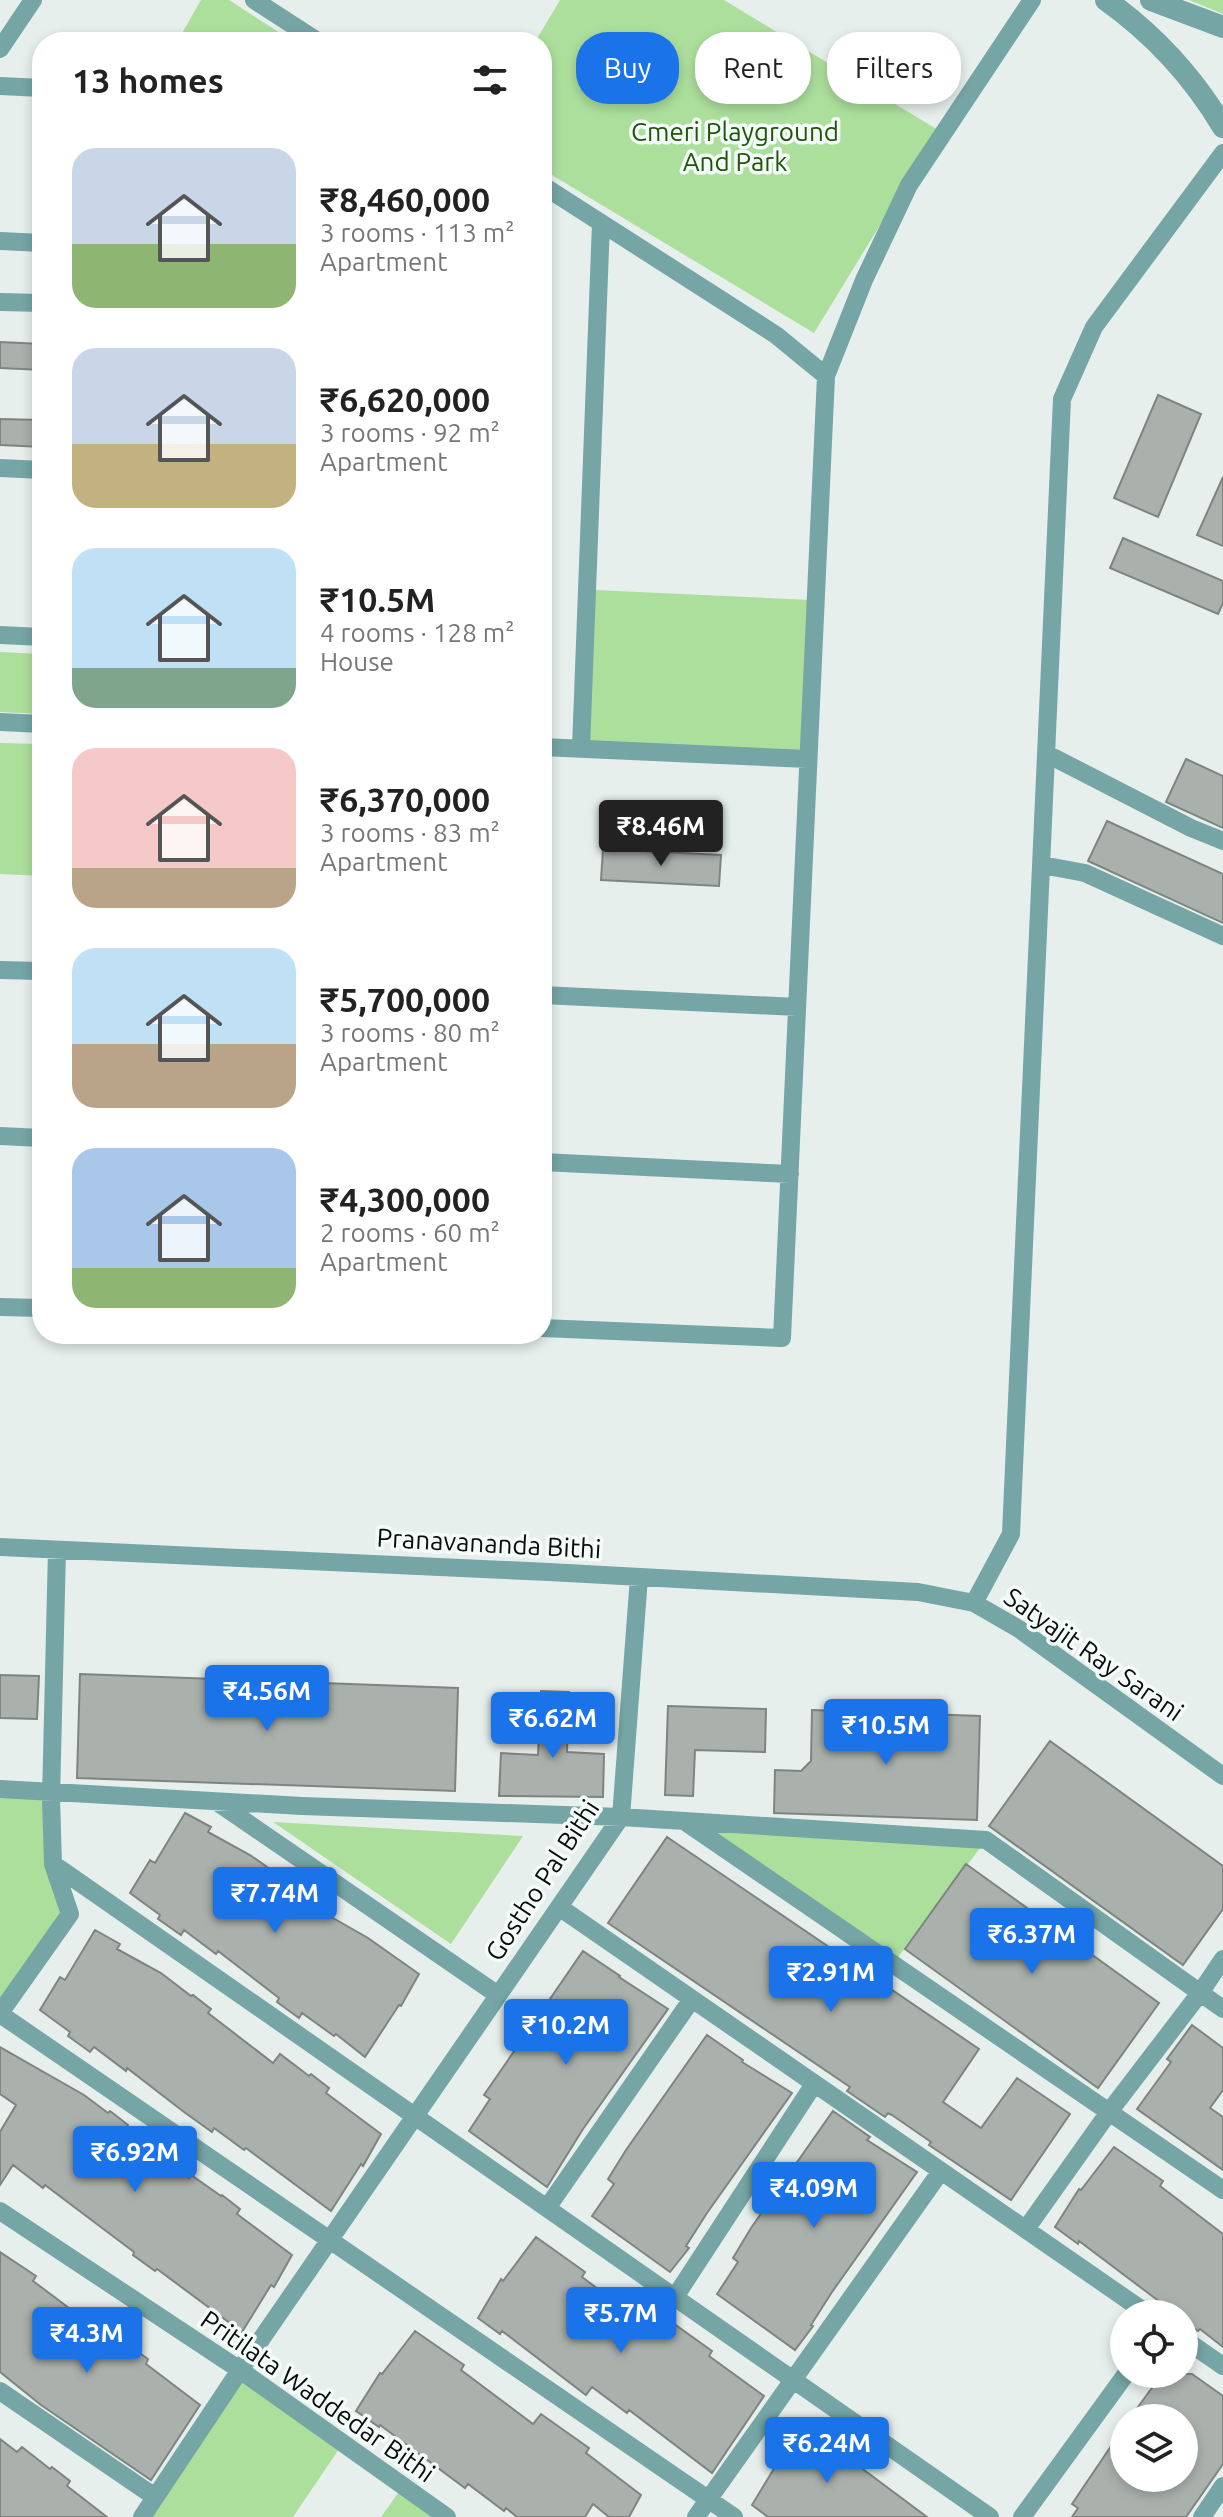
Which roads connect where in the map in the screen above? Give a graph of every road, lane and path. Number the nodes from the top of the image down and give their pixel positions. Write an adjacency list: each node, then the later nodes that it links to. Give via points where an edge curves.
1 (33, 0): 8 (street)
2 (254, 0): 7 (street)
3 (1032, 0): 19 (street, via 909,185)
4 (1106, 0): 11 (street, via 1167,50)
5 (1151, 0): 6 (street)
6 (1223, 27)
7 (304, 32)
8 (0, 49)
9 (0, 86): 10 (street)
10 (32, 88)
11 (1223, 127)
12 (1223, 153): 28 (street, via 1094,327 1062,399)
13 (552, 191): 14 (street)
14 (601, 223): 19 (street, via 776,335); 27 (street)
15 (0, 241): 16 (street)
16 (32, 243)
17 (0, 302): 18 (street)
18 (32, 303)
19 (826, 376): 29 (street)
20 (0, 468): 21 (street)
21 (32, 470)
22 (0, 635): 23 (street)
23 (32, 637)
24 (0, 722): 25 (street)
25 (32, 724)
26 (552, 747): 27 (street)
27 (581, 748): 29 (street)
28 (1047, 754): 30 (street); 31 (street)
29 (808, 759): 36 (street)
30 (1223, 841)
31 (1042, 865): 32 (street, via 1085,873); 47 (street, via 1011,1534)
32 (1223, 936)
33 (0, 970): 34 (street)
34 (32, 971)
35 (552, 995): 36 (street)
36 (797, 1007): 40 (street)
37 (0, 1136): 38 (street)
38 (32, 1138)
39 (552, 1162): 40 (street)
40 (790, 1174): 43 (street, via 782,1338)
41 (0, 1307): 42 (street)
42 (32, 1308)
43 (552, 1328)
44 (0, 1547): 45 (street, Pranavananda Bithi)
45 (57, 1550): 46 (street, Pranavananda Bithi); 50 (street)
46 (639, 1577): 47 (street, Pranavananda Bithi, via 918,1592); 52 (street, Gostho Pal Bithi)
47 (974, 1603): 48 (street, Satyajit Ray Sarani, via 1019,1629)
48 (1223, 1776)
49 (0, 1789): 50 (street)
50 (51, 1792): 51 (street); 54 (street)
51 (216, 1801): 52 (street); 58 (street)
52 (621, 1817): 53 (street); 55 (street, Gostho Pal Bithi)
53 (685, 1822): 57 (street, via 986,1840); 63 (street)
54 (53, 1864): 61 (street, via 70,1914); 64 (street)
55 (559, 1907): 58 (street, Gostho Pal Bithi); 59 (street)
56 (1223, 1959): 57 (street)
57 (1200, 1993): 60 (street); 63 (street)
58 (498, 1995): 64 (street, Gostho Pal Bithi)
59 (692, 1999): 62 (street); 67 (street)
60 (1223, 2009)
61 (0, 2014): 70 (street)
62 (814, 2084): 65 (street); 71 (street)
63 (1109, 2112): 66 (street); 69 (street)
64 (415, 2116): 67 (street); 70 (street, Gostho Pal Bithi)
65 (941, 2171): 69 (street); 76 (street)
66 (1223, 2190)
67 (547, 2208): 71 (street)
68 (0, 2211): 75 (street, Pritilata Waddedar Bithi)
69 (1026, 2229): 72 (street)
70 (329, 2240): 75 (street, Gostho Pal Bithi); 81 (street)
71 (675, 2297): 76 (street)
72 (1128, 2300)
73 (1198, 2349): 74 (street)
74 (1223, 2366)
75 (240, 2370): 80 (street, Gostho Pal Bithi); 83 (street, Pritilata Waddedar Bithi)
76 (793, 2380): 81 (street); 86 (street)
77 (1116, 2388): 87 (street)
78 (0, 2391): 80 (street)
79 (1223, 2486): 88 (street)
80 (155, 2497): 82 (street, Gostho Pal Bithi)
81 (709, 2500): 84 (street); 85 (street)
82 (142, 2517)
83 (447, 2517)
84 (696, 2517)
85 (734, 2517)
86 (990, 2517)
87 (1022, 2517)
88 (1202, 2517)

